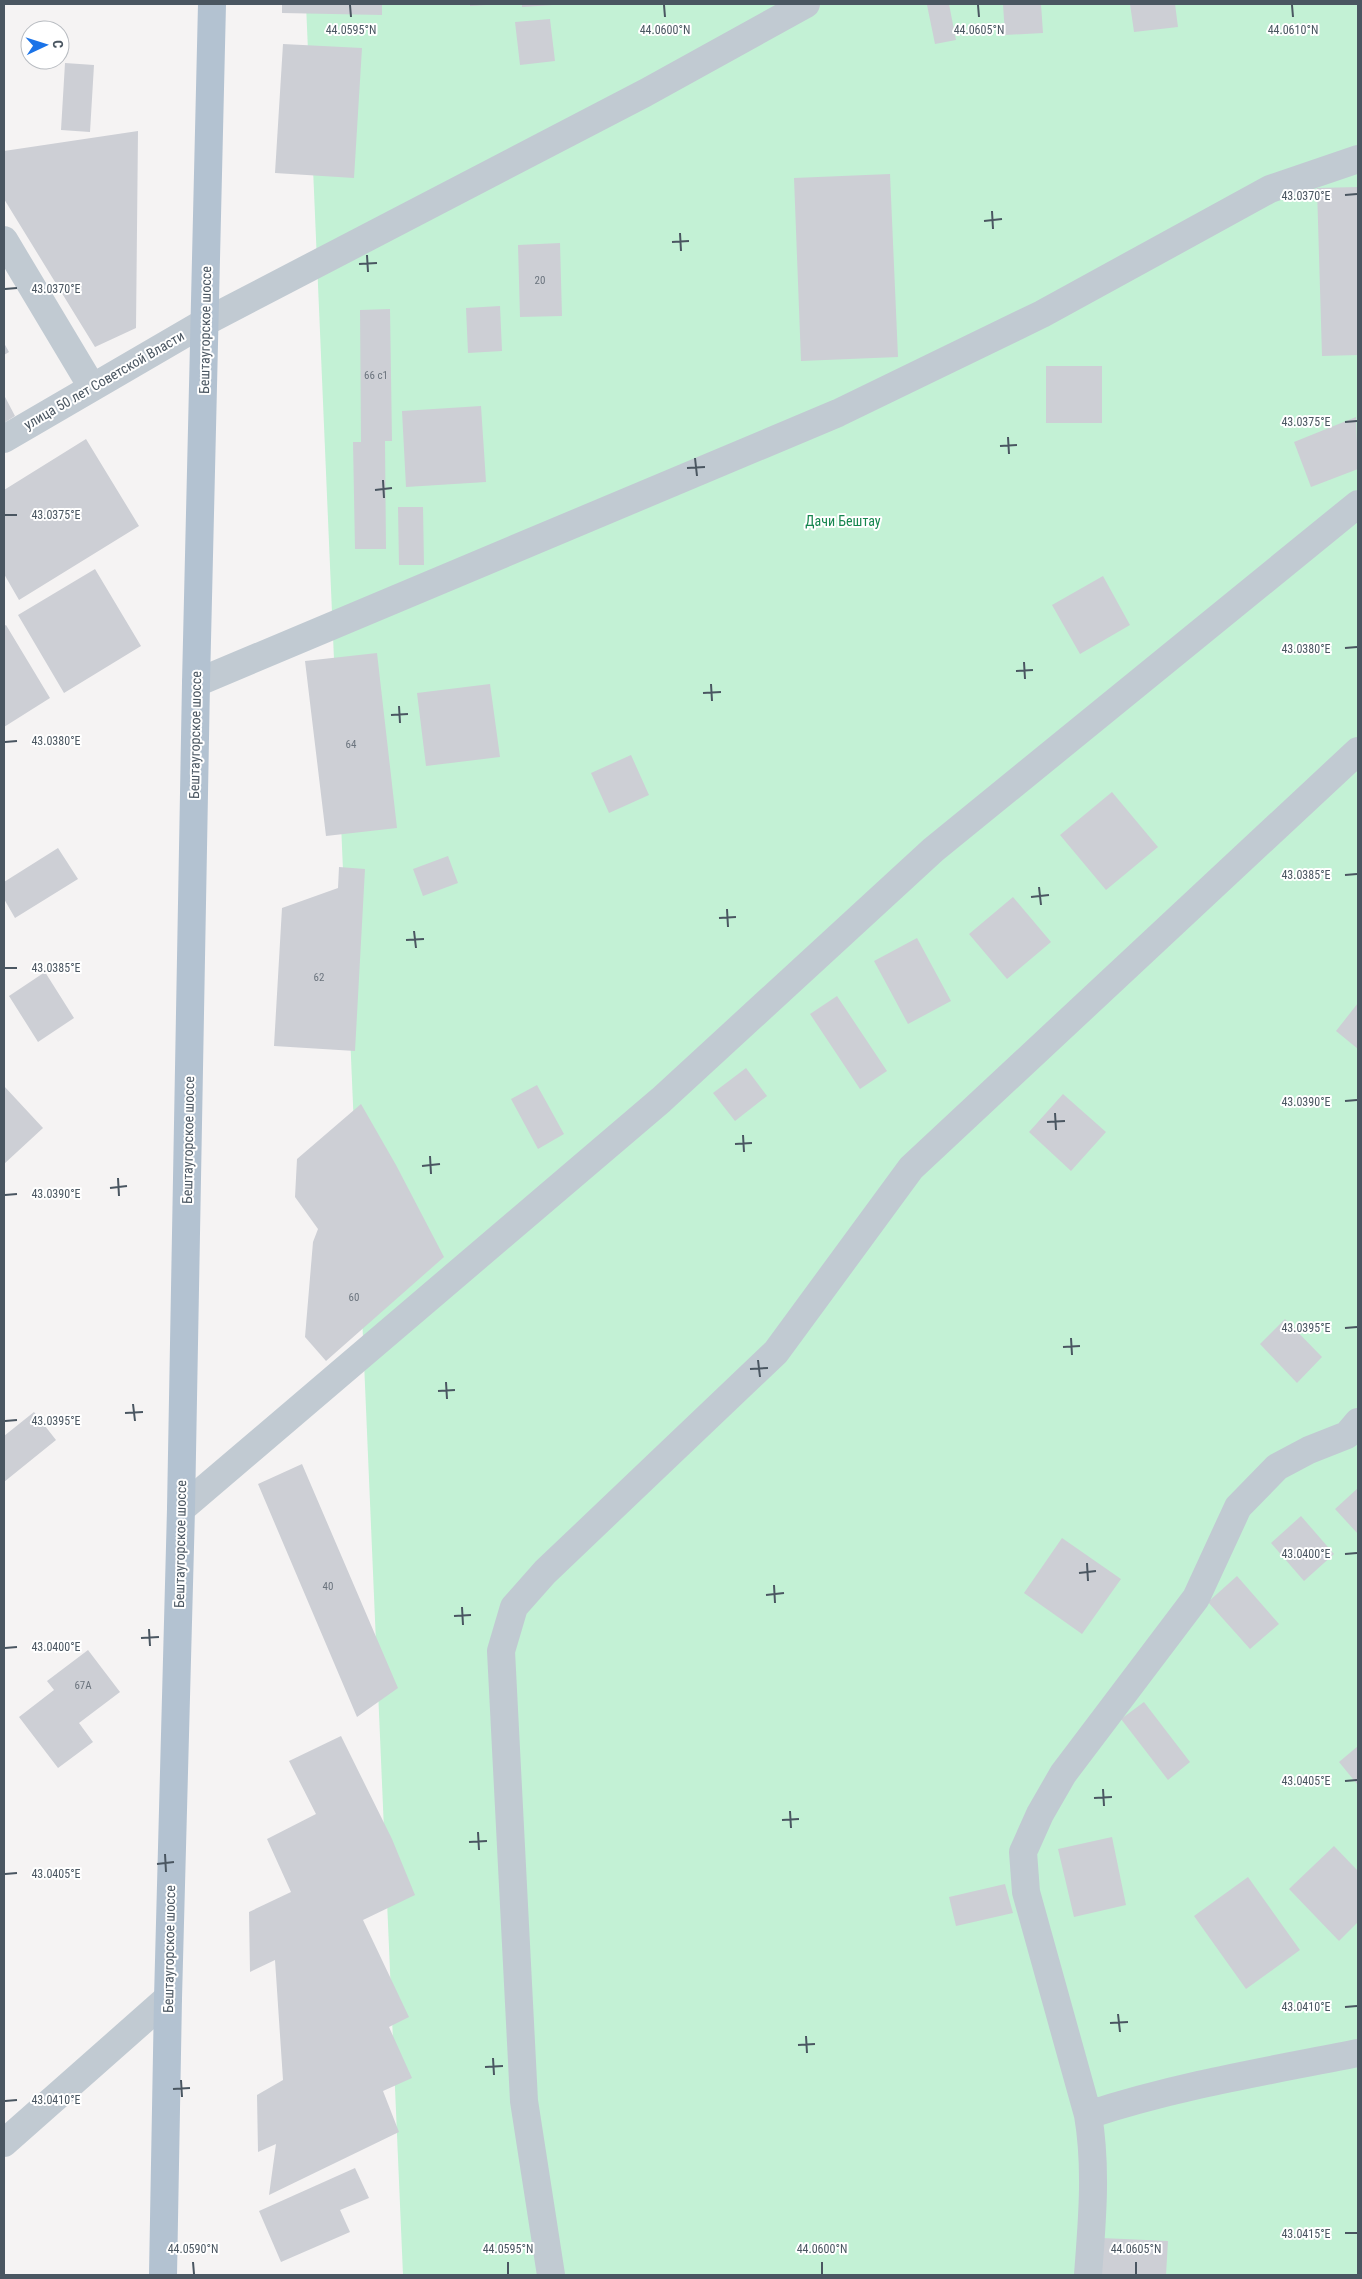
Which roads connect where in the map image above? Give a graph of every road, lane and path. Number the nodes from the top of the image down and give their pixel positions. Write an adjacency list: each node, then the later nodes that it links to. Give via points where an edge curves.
1 (212, 4): 5 (main road, Бештаугорское шоссе)
2 (806, 4): 5 (street, улица 50 лет Советской Власти)
3 (1358, 159): 9 (street, via 1270,189 1042,314 838,413)
4 (4, 240): 6 (street)
5 (205, 322): 6 (street, улица 50 лет Советской Власти); 9 (main road, Бештаугорское шоссе)
6 (92, 387): 7 (street, улица 50 лет Советской Власти)
7 (4, 439)
8 (1358, 504): 12 (street, via 933,850 661,1100)
9 (196, 683): 12 (main road, Бештаугорское шоссе)
10 (1358, 751): 18 (street, via 911,1168 776,1352 545,1572 514,1607 501,1651 524,2101)
11 (1355, 1432): 15 (street, via 1277,1467 1238,1507 1196,1598 1063,1774 1040,1814 1024,1852 1026,1892)
12 (181, 1509): 13 (main road, Бештаугорское шоссе)
13 (168, 1998): 16 (street); 17 (main road, Бештаугорское шоссе)
14 (1358, 2053): 15 (street, via 1136,2099)
15 (1088, 2115): 19 (street, via 1093,2146 1093,2209)
16 (4, 2143)
17 (163, 2275)
18 (551, 2275)
19 (1088, 2275)

